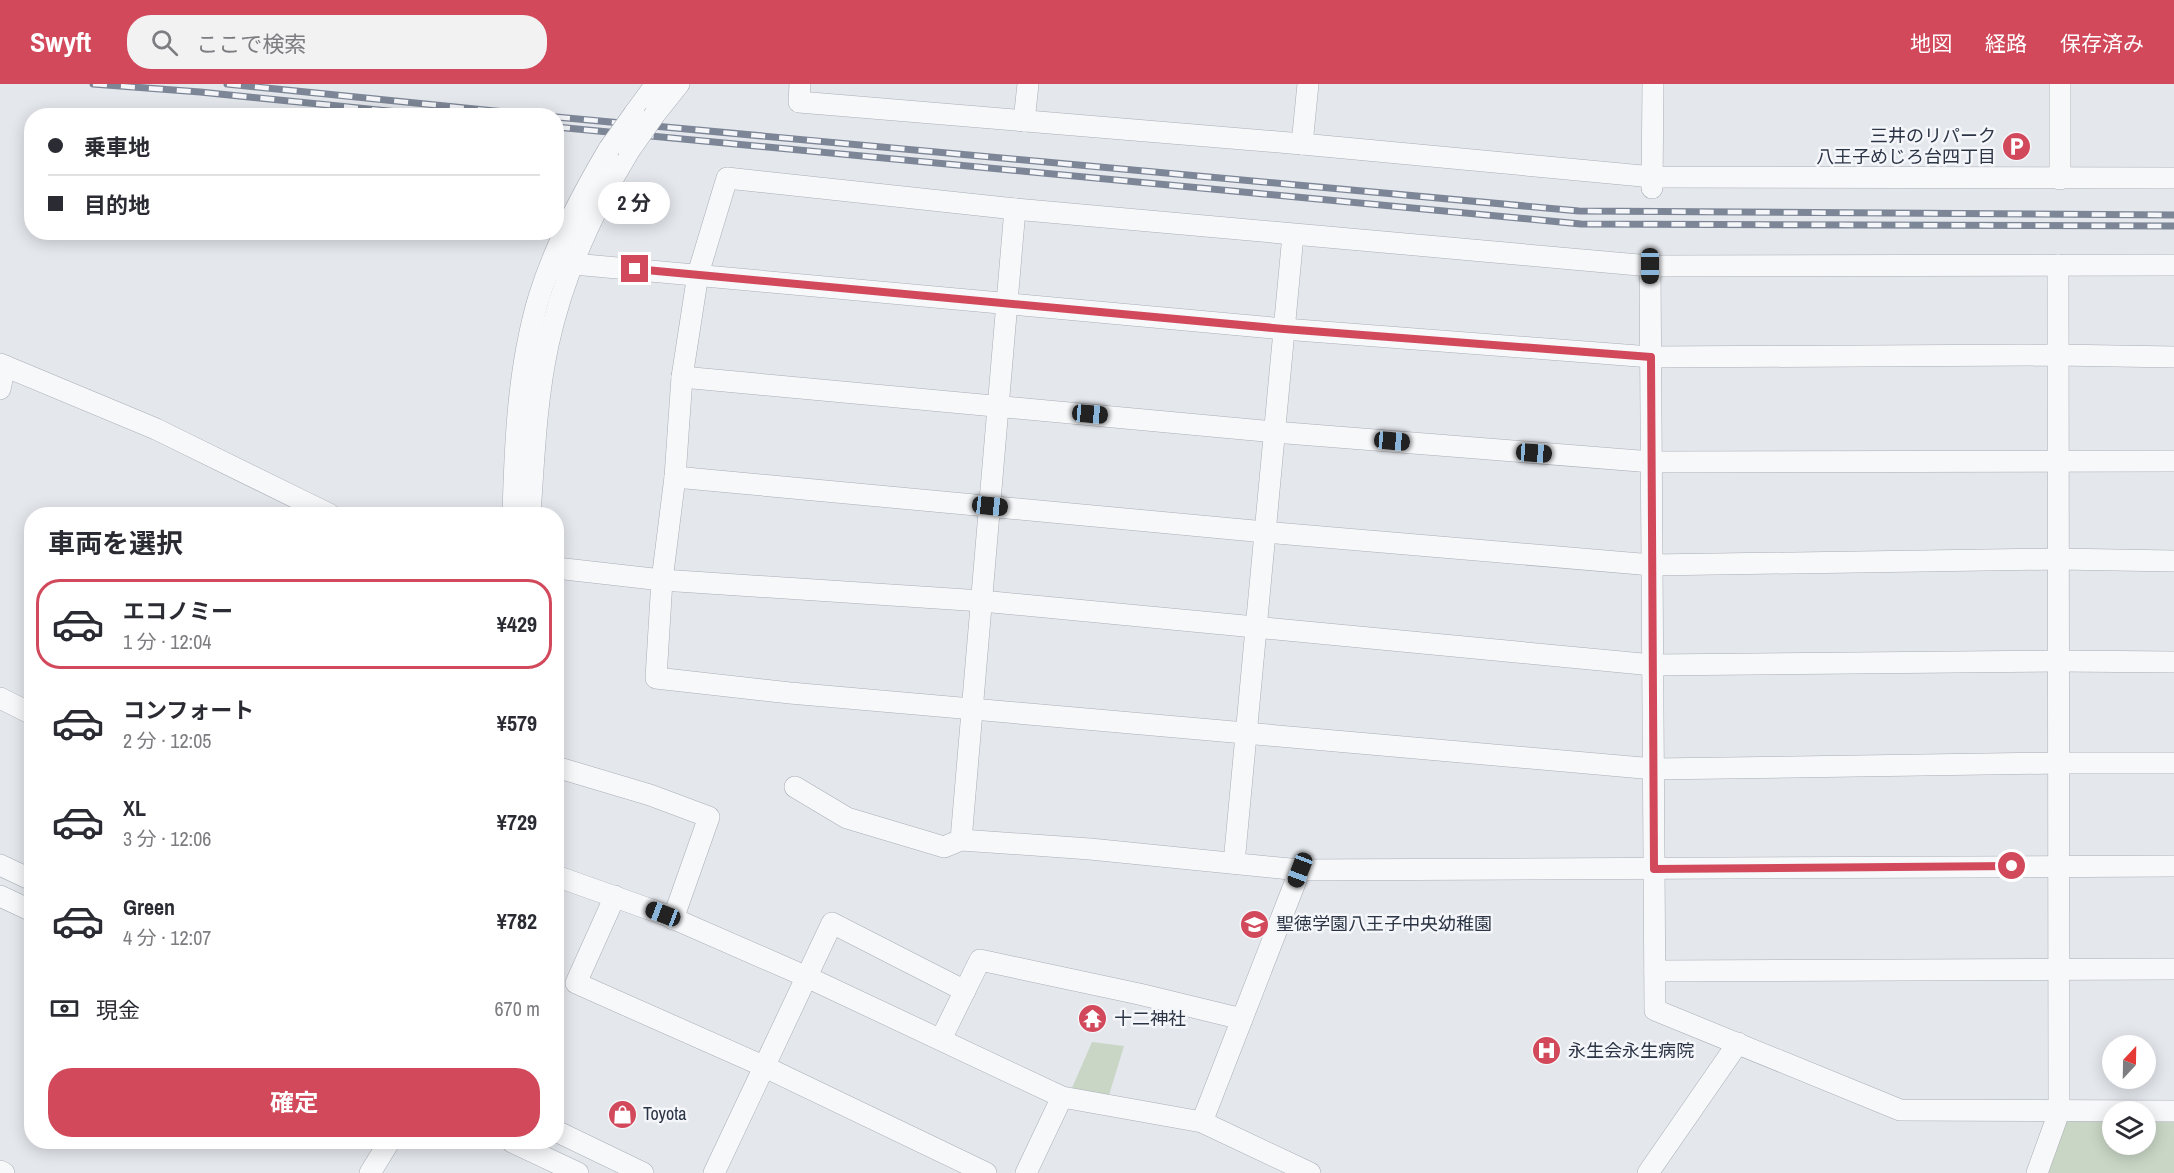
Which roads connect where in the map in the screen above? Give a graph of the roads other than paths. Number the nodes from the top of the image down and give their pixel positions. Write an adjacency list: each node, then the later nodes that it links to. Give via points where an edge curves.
1 (645, 84): 7 (street)
2 (800, 84): 8 (street, via 799,102)
3 (1028, 84): 8 (street)
4 (1308, 84): 9 (street)
5 (1653, 84): 13 (street)
6 (2060, 84): 12 (street)
7 (665, 87): 10 (street, bridge, via 655,114); 10 (street, bridge, via 634,114)
8 (1024, 121): 9 (street)
9 (1302, 144): 13 (street)
10 (619, 150): 16 (street, via 570,219)
11 (2174, 178): 12 (street)
12 (2060, 179): 13 (street)
13 (1652, 182)
14 (1015, 209): 15 (street); 20 (street, via 727,178); 21 (street)
15 (1293, 235): 19 (street); 22 (street)
16 (562, 263): 20 (street); 37 (street, via 539,298 530,336 522,380); 38 (street, via 558,306 541,388)
17 (2058, 265): 18 (street); 19 (street); 23 (street)
18 (2174, 265)
19 (1650, 266): 24 (street)
20 (698, 274): 21 (street); 27 (street)
21 (1007, 304): 22 (street); 29 (street)
22 (1284, 329): 24 (street); 30 (street)
23 (2058, 355): 24 (street); 25 (street); 31 (street)
24 (1651, 357): 33 (street)
25 (2174, 357)
26 (2, 365): 28 (street); 36 (street, via 156,429)
27 (682, 377): 29 (street); 34 (street)
28 (0, 389)
29 (998, 406): 30 (street); 35 (street)
30 (1274, 432): 33 (street); 39 (street)
31 (2059, 460): 32 (street); 33 (street); 40 (street)
32 (2174, 461)
33 (1652, 462): 42 (street)
34 (675, 477): 35 (street); 44 (street)
35 (990, 506): 39 (street); 45 (street)
36 (315, 507)
37 (513, 507)
38 (531, 507)
39 (1265, 532): 42 (street); 46 (street)
40 (2059, 559): 41 (street); 42 (street); 47 (street)
41 (2174, 561)
42 (1652, 565): 49 (street)
43 (564, 569): 44 (street)
44 (662, 580): 45 (street); 52 (street, via 656,678)
45 (982, 601): 46 (street); 52 (street)
46 (1256, 627): 49 (street); 53 (street)
47 (2059, 661): 48 (street); 49 (street); 54 (street)
48 (2174, 662)
49 (1653, 665): 57 (street)
50 (0, 698): 51 (street)
51 (24, 710)
52 (973, 710): 53 (street); 59 (street)
53 (1246, 733): 57 (street); 60 (street)
54 (2060, 763): 55 (street); 57 (street); 62 (street)
55 (2174, 764)
56 (564, 769): 71 (street, via 709,817)
57 (1654, 769): 64 (street)
58 (795, 787): 59 (street, via 847,818 944,847)
59 (962, 840): 60 (street)
60 (1234, 863): 65 (street)
61 (0, 865): 66 (street)
62 (2060, 865): 63 (street); 64 (street); 73 (street)
63 (2174, 866)
64 (1654, 869): 65 (street); 74 (street)
65 (1300, 870): 77 (street)
66 (24, 876)
67 (564, 879): 69 (street)
68 (0, 896): 70 (street)
69 (615, 896): 71 (street); 80 (street, via 576,983)
70 (24, 907)
71 (673, 919): 75 (street)
72 (2174, 969): 73 (street)
73 (2060, 970): 74 (street); 83 (street)
74 (1655, 971): 79 (street, via 1655,1010)
75 (807, 977): 76 (street, via 832,923); 78 (street); 80 (street)
76 (965, 991): 77 (street, via 980,960); 78 (street)
77 (1242, 1019): 84 (street)
78 (941, 1039): 81 (street)
79 (1738, 1043): 83 (street, via 1900,1110); 95 (street)
80 (763, 1066): 91 (street); 92 (street)
81 (1062, 1097): 84 (street); 93 (street)
82 (2174, 1110): 83 (street)
83 (2059, 1112): 96 (street)
84 (1202, 1122): 94 (street)
85 (564, 1135): 90 (street)
86 (385, 1149): 88 (street)
87 (527, 1149): 89 (street)
88 (370, 1173)
89 (578, 1173)
90 (643, 1173)
91 (714, 1173)
92 (986, 1173)
93 (1026, 1173)
94 (1310, 1173)
95 (1648, 1173)
96 (2037, 1173)

